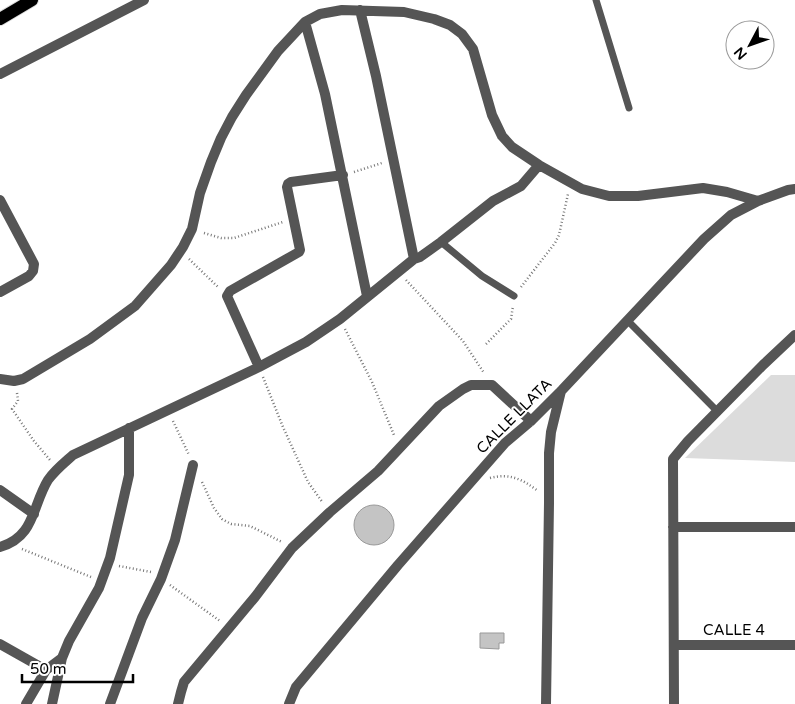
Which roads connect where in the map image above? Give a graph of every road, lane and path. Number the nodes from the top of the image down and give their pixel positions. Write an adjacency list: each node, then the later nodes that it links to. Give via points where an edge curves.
1 (32, 0): 5 (main road)
2 (144, 0): 7 (street)
3 (596, 0): 8 (lane)
4 (360, 10): 6 (street, via 320,14); 9 (street); 10 (street, via 404,12 434,19 462,34 473,49 492,115 502,136)
5 (0, 19)
6 (305, 22): 11 (street); 17 (street, via 278,51 232,117 211,162)
7 (0, 74)
8 (628, 108)
9 (394, 160): 11 (path); 20 (street)
10 (539, 165): 12 (street); 18 (street, via 521,186 494,201)
11 (343, 175): 16 (street, via 290,182 287,186); 24 (street)
12 (571, 183): 15 (street, via 609,196 703,188); 25 (path, via 555,243)
13 (795, 189): 15 (street, CALLE LLATA)
14 (0, 200): 22 (street, via 34,264 29,276)
15 (758, 202): 27 (street, CALLE LLATA, via 731,216 704,239)
16 (294, 218): 17 (path, via 234,238 220,238); 23 (street, via 299,252 230,291)
17 (192, 229): 19 (street)
18 (441, 242): 20 (street); 25 (lane, via 482,276)
19 (181, 251): 23 (path); 32 (street, via 135,306 23,379)
20 (414, 259): 21 (street)
21 (399, 272): 24 (street); 33 (path, via 463,341)
22 (0, 292)
23 (227, 296): 30 (street)
24 (367, 296): 26 (street)
25 (514, 296): 29 (path, via 511,318)
26 (340, 319): 30 (street); 39 (path)
27 (627, 320): 34 (street, CALLE LLATA); 36 (lane)
28 (795, 335): 36 (street)
29 (486, 344)
30 (259, 367): 35 (street); 45 (path, via 308,482)
31 (0, 379): 32 (street)
32 (14, 380): 41 (path, via 18,401 12,409)
33 (492, 385): 37 (street); 39 (street, via 471,385 463,389 439,406)
34 (562, 390): 37 (street, CALLE LLATA); 44 (street, via 551,432)
35 (167, 410): 38 (street); 40 (path)
36 (718, 412): 47 (street, via 673,459)
37 (530, 421): 42 (street, CALLE LLATA)
38 (129, 428): 41 (street, via 74,455); 51 (street, via 129,475 110,558)
39 (400, 448): 45 (street)
40 (193, 465): 50 (path, via 222,519 231,524 250,526); 59 (street, via 175,540)
41 (57, 469): 46 (street, via 47,482)
42 (470, 482): 44 (path, via 501,475 515,478 529,485); 61 (street, CALLE LLATA, via 296,687)
43 (0, 490): 46 (street)
44 (549, 503): 62 (street)
45 (330, 512): 50 (street)
46 (34, 514): 49 (street, via 25,531)
47 (673, 527): 48 (street); 53 (street)
48 (795, 527)
49 (5, 545): 51 (path)
50 (292, 548): 60 (street, via 184,682)
51 (101, 582): 55 (street)
52 (0, 644): 56 (street)
53 (674, 645): 54 (street, CALLE 4); 63 (street)
54 (795, 645)
55 (62, 658): 56 (street); 58 (street)
56 (46, 670): 57 (street)
57 (26, 704)
58 (52, 704)
59 (110, 704)
60 (178, 704)
61 (288, 704)
62 (546, 704)
63 (674, 704)

